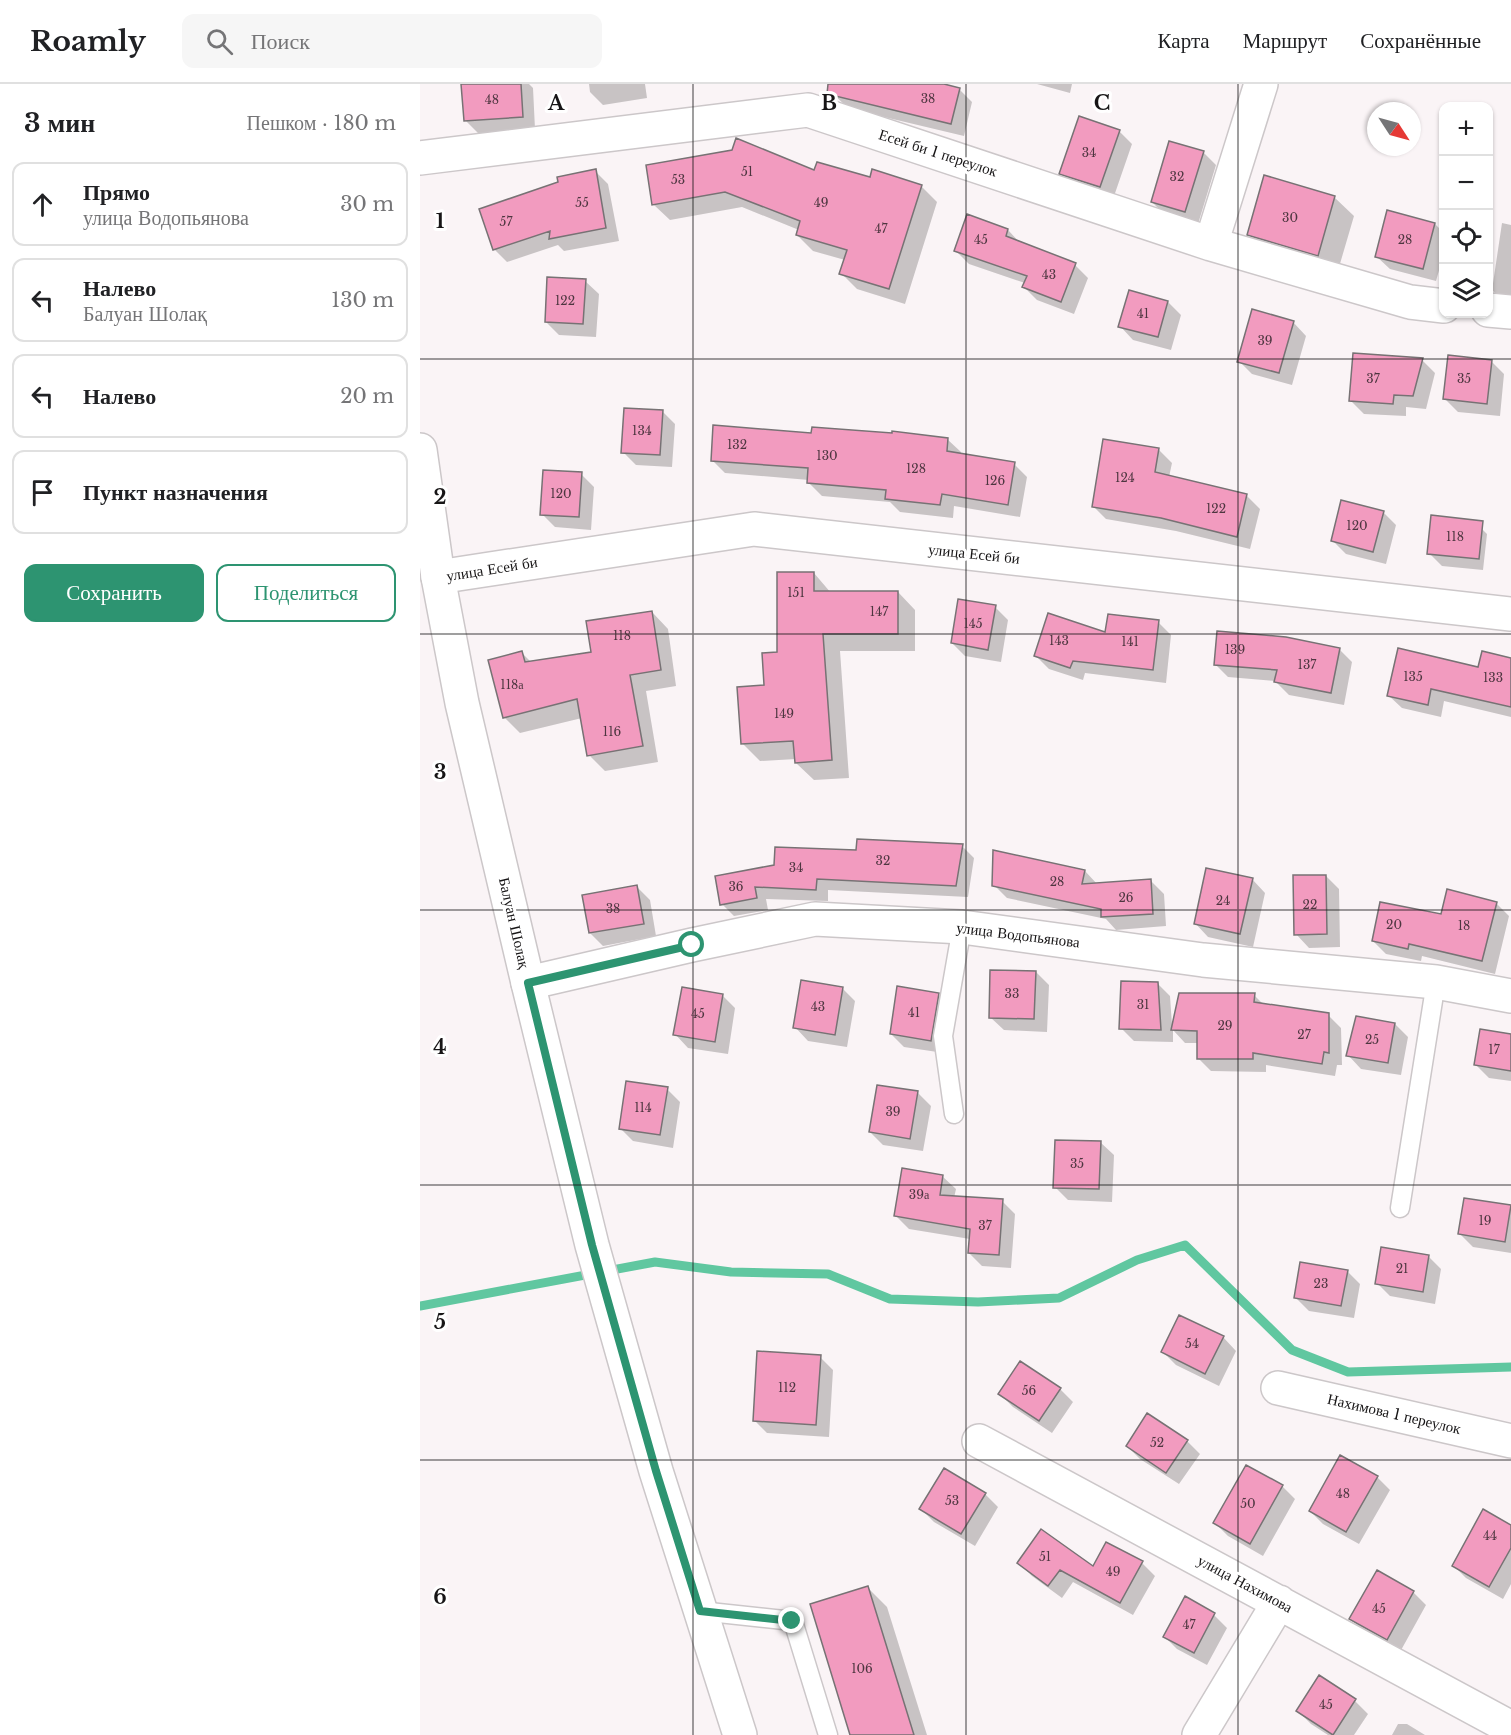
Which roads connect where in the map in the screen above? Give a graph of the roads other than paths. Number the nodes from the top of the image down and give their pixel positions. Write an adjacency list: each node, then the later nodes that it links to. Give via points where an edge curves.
1 (1261, 84): 3 (street)
2 (420, 158): 3 (street, Есей би 1 переулок, via 808,110)
3 (1211, 244): 4 (street, Есей би 1 переулок, via 1410,302)
4 (1439, 306)
5 (1493, 310): 6 (street)
6 (1511, 312)
7 (420, 450): 8 (street, Балуан Шолақ)
8 (438, 577): 9 (street, улица Есей би, via 754,529); 12 (street, Балуан Шолақ, via 462,703)
9 (1511, 614)
10 (962, 927): 11 (street, улица Водопьянова, via 1203,960); 12 (street, улица Водопьянова, via 815,919); 14 (lane, via 944,1036)
11 (1436, 982): 13 (street, улица Водопьянова); 15 (lane)
12 (528, 983): 20 (street, Балуан Шолақ, via 592,1245)
13 (1511, 996)
14 (954, 1114)
15 (1400, 1208)
16 (1278, 1388): 18 (street, Нахимова 1 переулок)
17 (979, 1441): 19 (street, улица Нахимова)
18 (1511, 1441)
19 (1279, 1602): 21 (street, улица Нахимова); 24 (street)
20 (700, 1611): 22 (street, Балуан Шолақ); 23 (lane, via 792,1621)
21 (1511, 1728)
22 (740, 1735)
23 (828, 1735)
24 (1199, 1735)

